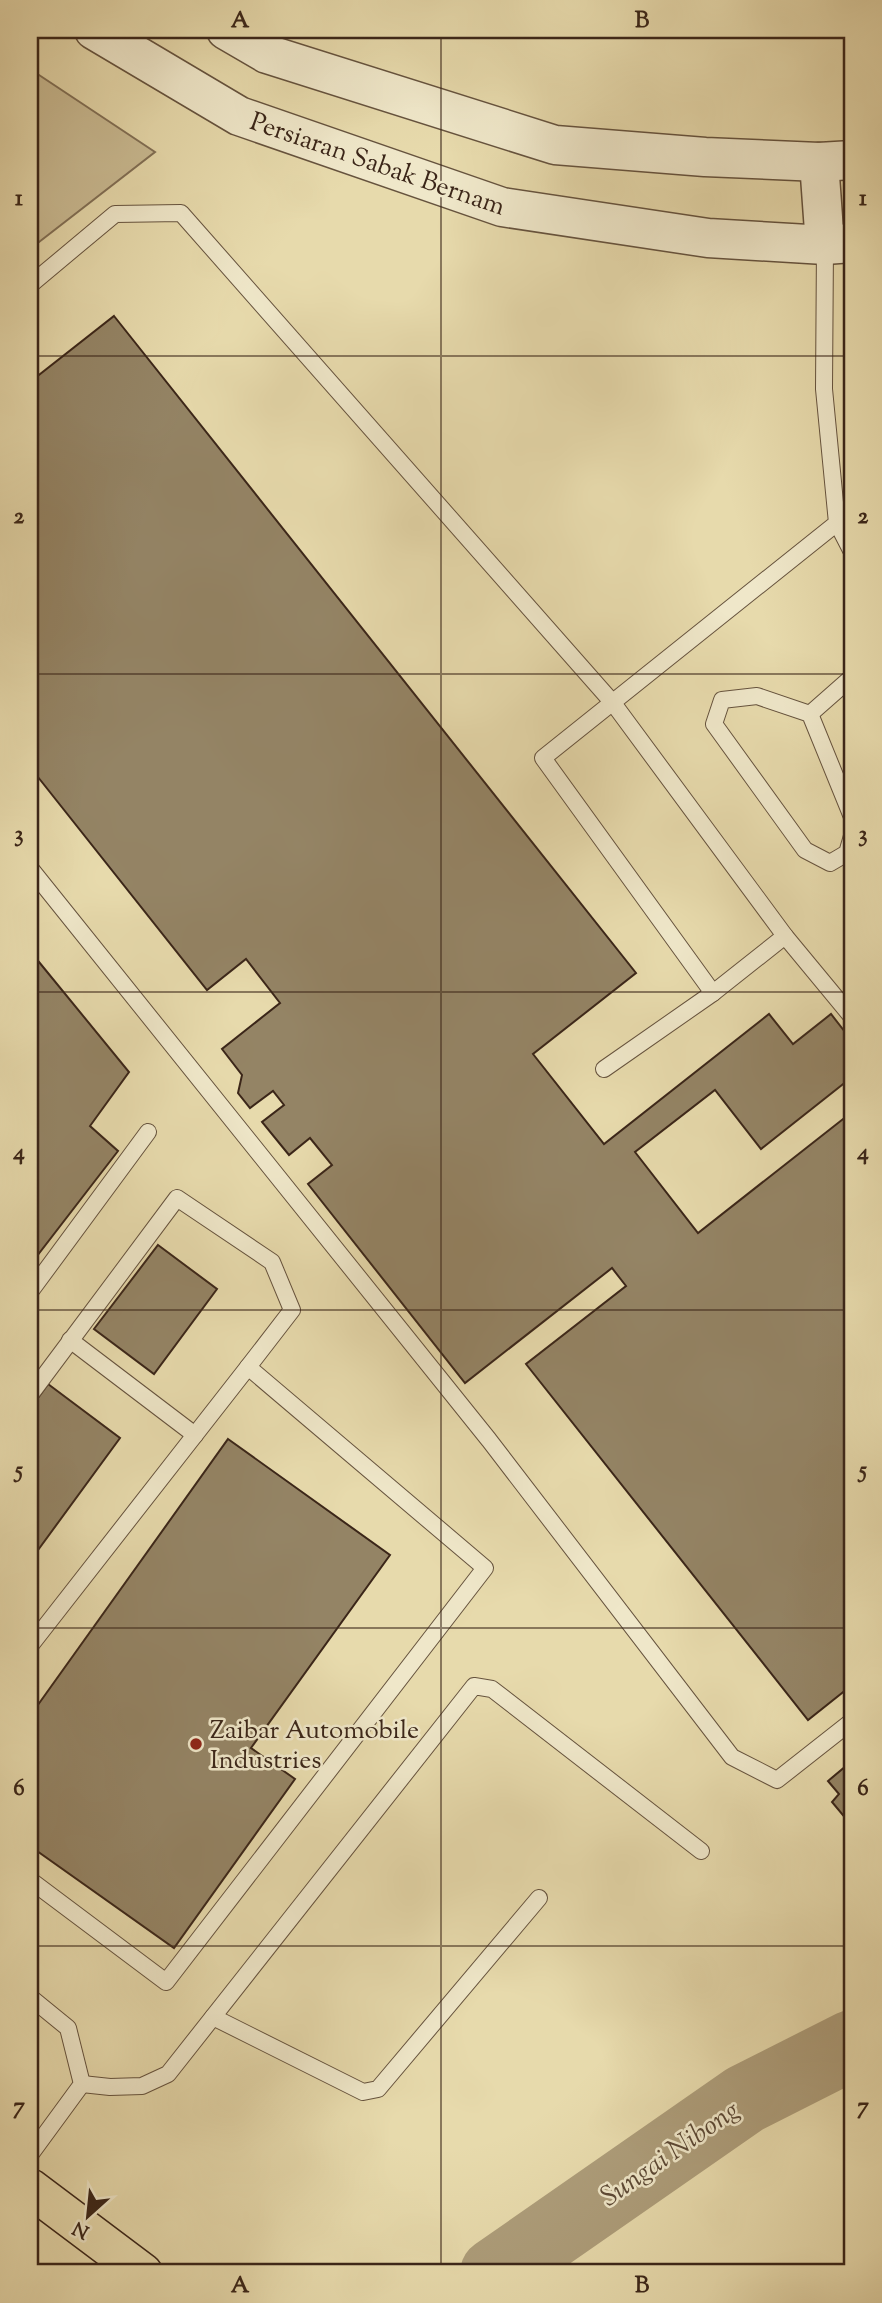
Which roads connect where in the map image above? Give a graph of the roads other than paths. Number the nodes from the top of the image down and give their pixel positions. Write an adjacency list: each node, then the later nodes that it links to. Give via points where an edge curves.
1 (94, 30): 4 (street, Persiaran Sabak Bernam, via 239,116 502,207 708,237)
2 (226, 30): 3 (street, via 267,54 555,145)
3 (836, 161): 4 (street)
4 (839, 244): 6 (lane, via 824,389)
5 (30, 285): 9 (lane, via 115,214 181,213)
6 (837, 523): 7 (lane); 9 (lane)
7 (852, 552)
8 (852, 677): 10 (lane)
9 (613, 703): 14 (lane); 15 (lane, via 543,758)
10 (810, 714): 11 (lane); 12 (lane, via 757,695 722,700 714,724 805,850 830,863 847,853)
11 (852, 817)
12 (852, 836)
13 (30, 869): 25 (lane, via 481,1430 732,1757 777,1780)
14 (785, 936): 15 (lane); 16 (lane)
15 (713, 993): 17 (lane)
16 (852, 1017)
17 (604, 1069)
18 (148, 1132): 19 (lane)
19 (30, 1292)
20 (70, 1340): 21 (lane, via 177,1198 272,1262 292,1310); 22 (lane); 23 (lane)
21 (248, 1367): 23 (lane); 27 (lane, via 485,1568 166,1982)
22 (30, 1395)
23 (195, 1435): 24 (lane)
24 (30, 1646)
25 (852, 1721)
26 (701, 1852): 30 (lane, via 492,1689 474,1686)
27 (30, 1880)
28 (539, 1898): 30 (lane, via 378,2089 363,2092)
29 (30, 1997): 31 (lane, via 68,2028)
30 (213, 2017): 31 (lane, via 168,2074 142,2086)
31 (82, 2084): 32 (lane)
32 (30, 2155)
33 (30, 2188): 34 (main road)
34 (143, 2273)

